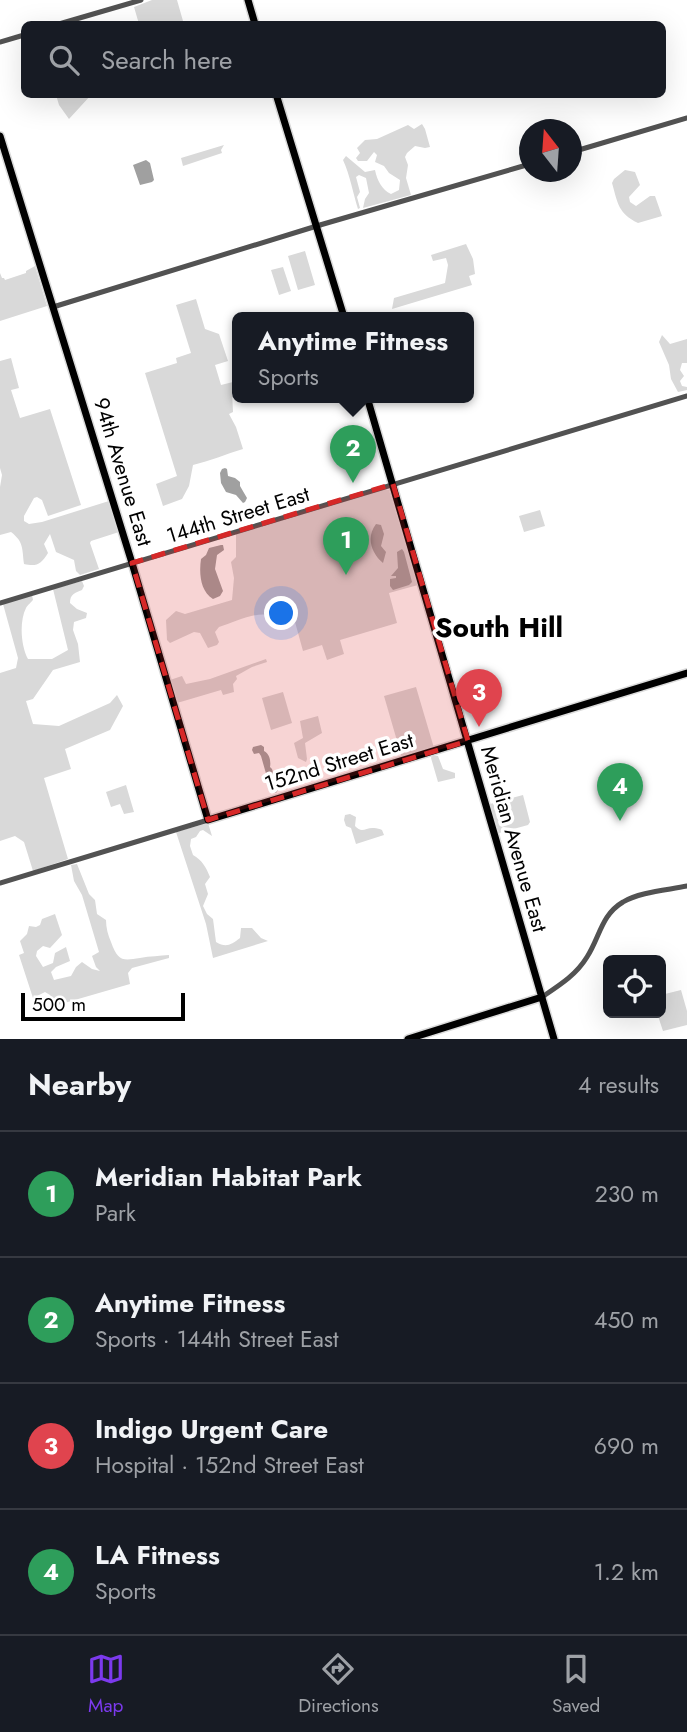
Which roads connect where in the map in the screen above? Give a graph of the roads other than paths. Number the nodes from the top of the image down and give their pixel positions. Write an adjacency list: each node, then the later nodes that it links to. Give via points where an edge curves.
1 (141, 0): 3 (street)
2 (248, 0): 4 (main road)
3 (69, 21)
4 (254, 21)
5 (21, 36): 6 (street)
6 (0, 43)
7 (277, 98): 12 (main road)
8 (687, 118): 10 (street)
9 (0, 136): 13 (main road, 94th Avenue East)
10 (582, 149)
11 (519, 167): 12 (street)
12 (316, 227): 13 (street); 14 (main road)
13 (53, 307): 18 (main road, 94th Avenue East)
14 (342, 312)
15 (687, 396): 17 (street, 144th Street East)
16 (369, 403): 17 (main road, Meridian Avenue East)
17 (393, 484): 18 (street, 144th Street East); 21 (main road, Meridian Avenue East)
18 (132, 563): 19 (street, 144th Street East); 22 (main road, 94th Avenue East)
19 (0, 603)
20 (687, 673): 21 (main road, 152nd Street East)
21 (468, 741): 22 (main road, 152nd Street East); 25 (main road, Meridian Avenue East)
22 (208, 820): 23 (street, 152nd Street East)
23 (0, 883)
24 (687, 886): 25 (street, via 620,904 603,922 579,968)
25 (541, 997): 26 (main road); 27 (main road, Meridian Avenue East)
26 (408, 1039)
27 (554, 1039)

